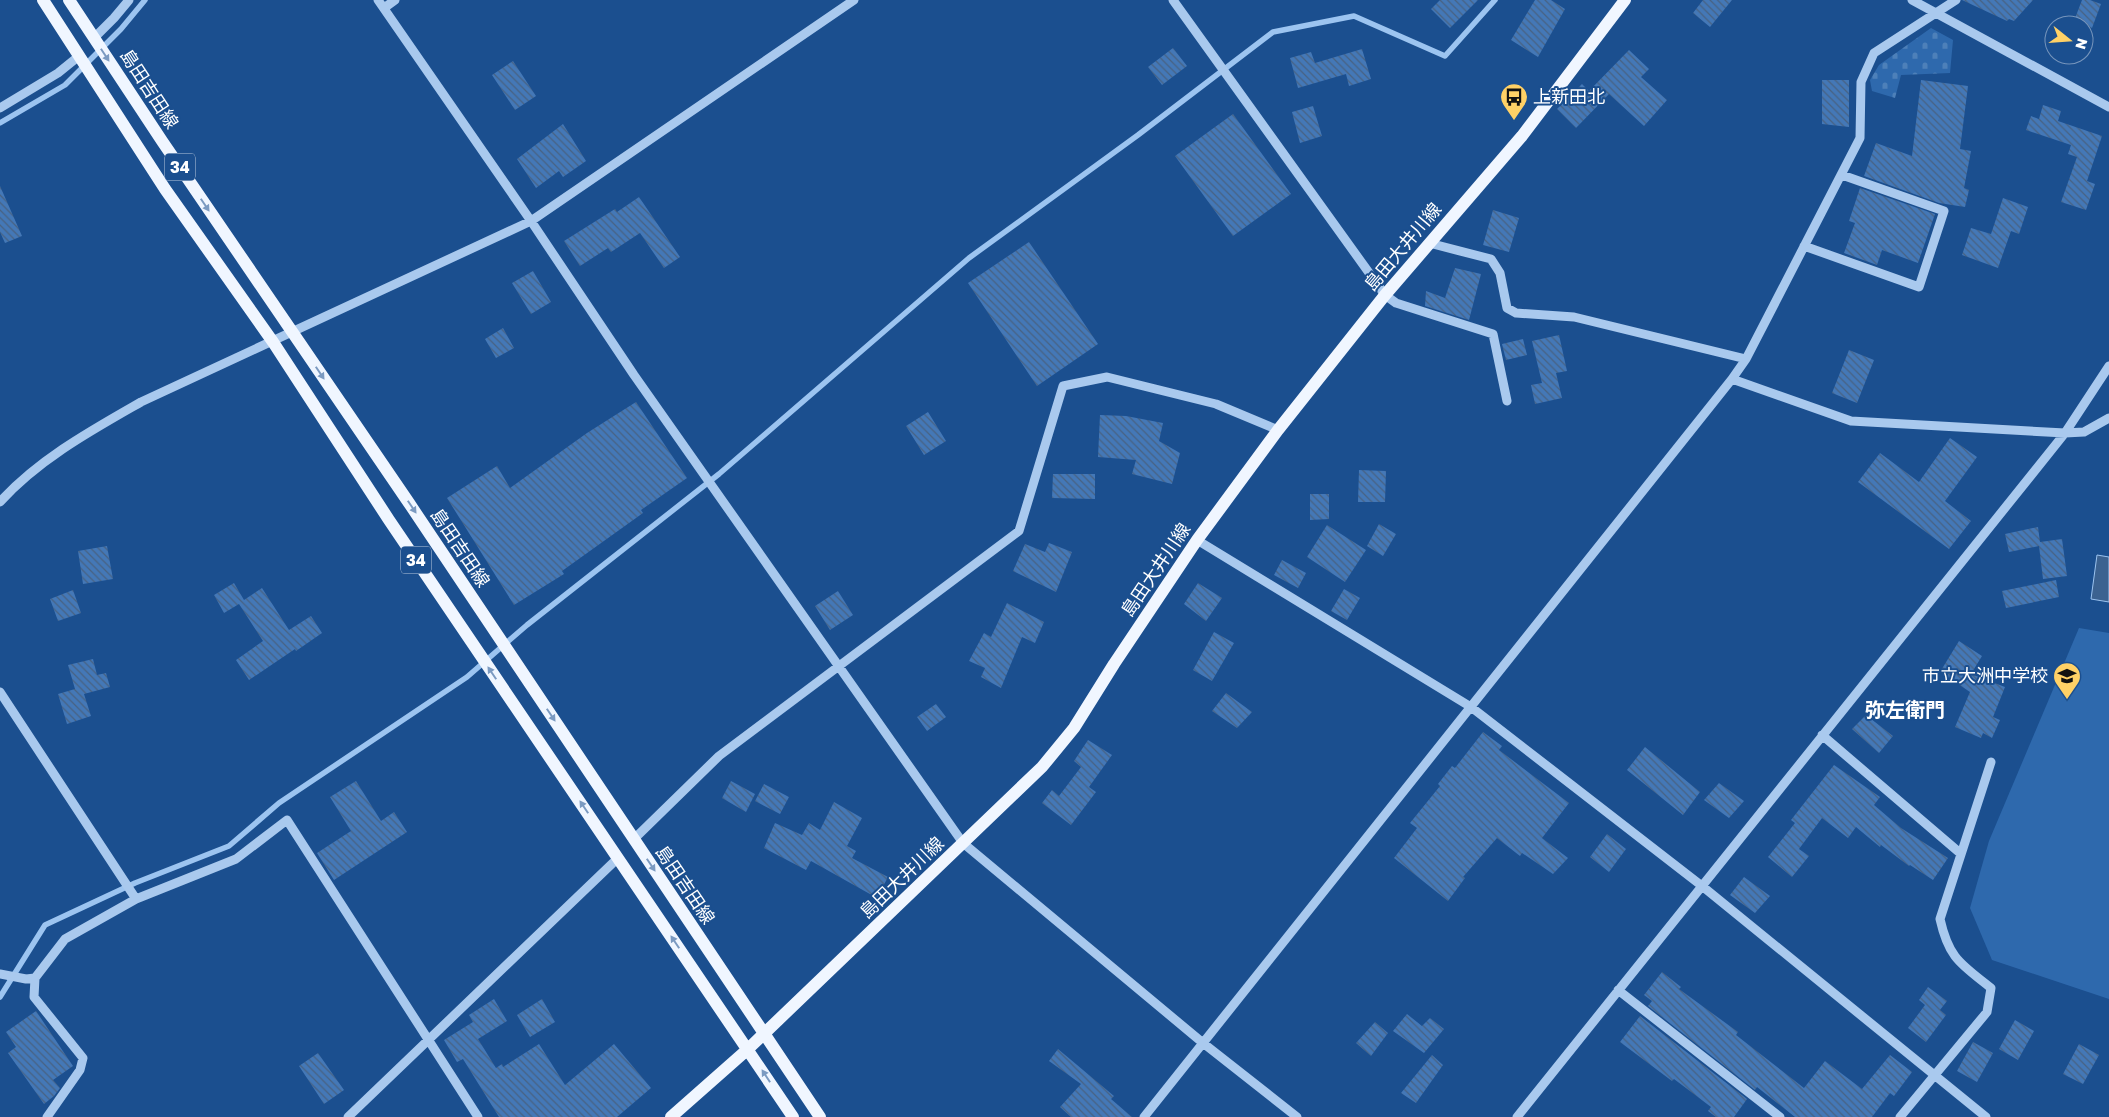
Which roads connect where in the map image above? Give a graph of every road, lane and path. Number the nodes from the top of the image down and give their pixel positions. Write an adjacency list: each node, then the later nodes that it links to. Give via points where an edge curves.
1 (43, 0): 15 (main road, 34)
2 (69, 0): 14 (main road, 島田吉田線 / 34)
3 (130, 0): 14 (street)
4 (378, 0): 12 (street)
5 (395, 0): 12 (street)
6 (854, 0): 19 (street)
7 (1173, 0): 22 (street)
8 (1625, 0): 20 (main road, 島田大井川線, via 1522,136)
9 (1912, 0): 13 (street)
10 (1928, 0): 13 (street)
11 (1956, 0): 13 (street)
12 (384, 8): 19 (street)
13 (1936, 13): 16 (street); 18 (street, via 1874,53 1861,82 1860,138)
14 (94, 38): 23 (main road, 島田吉田線 / 34, one-way to 23)
15 (79, 56): 17 (street, via 58,73); 24 (main road, 34, via 165,189)
16 (2109, 107)
17 (0, 108)
18 (1842, 175): 21 (street); 21 (street, via 1944,211 1919,287)
19 (531, 221): 23 (street); 34 (street, via 634,375)
20 (1429, 243): 22 (main road, 島田大井川線); 25 (street, via 1491,259 1500,273 1507,308 1516,313 1574,316)
21 (1804, 246): 25 (street)
22 (1385, 295): 28 (street, via 1396,304 1493,334); 30 (main road, 島田大井川線)
23 (292, 333): 24 (street); 39 (main road, 島田吉田線 / 34, one-way to 39)
24 (273, 342): 32 (street, via 150,398 84,435 40,466); 42 (main road, 34, one-way to 24, via 389,520)
25 (1746, 359): 27 (street)
26 (2109, 366): 31 (street)
27 (1732, 379): 31 (street, via 1850,421); 36 (street)
28 (1507, 401)
29 (2109, 418): 31 (street, via 2084,432)
30 (1278, 430): 33 (main road, 島田大井川線); 34 (street, via 1216,404 1107,377 1063,386 1019,531)
31 (2065, 434): 37 (street)
32 (0, 502)
33 (1197, 540): 36 (street); 40 (main road, 島田大井川線, via 1074,728 1042,767)
34 (838, 666): 39 (street, via 719,756); 40 (street)
35 (0, 692): 44 (street)
36 (1470, 707): 43 (street); 50 (street)
37 (1822, 735): 41 (street); 43 (street)
38 (1991, 762): 41 (street)
39 (634, 839): 48 (main road, 島田吉田線 / 34, one-way to 48)
40 (963, 843): 48 (main road, 島田大井川線); 50 (street)
41 (1960, 853): 52 (street, via 1940,919 1945,941 1956,960 1991,988 1987,1012)
42 (618, 858): 49 (street); 51 (main road, 34, one-way to 42)
43 (1702, 886): 47 (street); 52 (street)
44 (136, 899): 46 (street, via 64,939); 49 (street, via 236,859 287,820)
45 (1, 975): 46 (street)
46 (31, 978): 53 (street, via 34,997 83,1058 80,1070)
47 (1618, 990): 61 (street); 62 (street)
48 (764, 1034): 51 (main road, 島田大井川線); 58 (main road, 島田吉田線 / 34)
49 (428, 1040): 54 (street); 55 (street)
50 (1204, 1043): 59 (street); 60 (street)
51 (748, 1049): 56 (main road, 島田大井川線); 57 (main road, 34, one-way to 51)
52 (1934, 1075): 63 (street); 64 (street)
53 (46, 1117)
54 (348, 1117)
55 (478, 1117)
56 (671, 1117)
57 (793, 1117)
58 (820, 1117)
59 (1144, 1117)
60 (1297, 1117)
61 (1518, 1117)
62 (1780, 1117)
63 (1900, 1117)
64 (1986, 1117)

